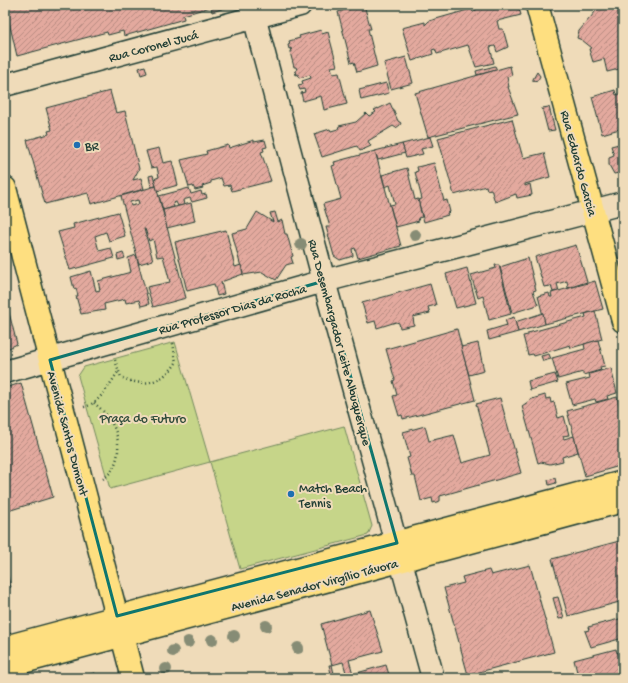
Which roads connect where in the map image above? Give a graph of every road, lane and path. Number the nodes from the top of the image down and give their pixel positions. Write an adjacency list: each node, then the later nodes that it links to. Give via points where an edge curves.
1 (300, 5): 3 (street, Rua Coronel Jucá)
2 (537, 5): 7 (main road, Rua Eduardo Garcia)
3 (253, 11): 4 (street, Rua Coronel Jucá); 8 (street, Rua Desembargador Leite Albuquerque)
4 (5, 85)
5 (5, 188): 12 (main road, Avenida Santos Dumont)
6 (623, 203): 7 (street, Rua Professor Dias da Rocha)
7 (594, 211): 8 (street, Rua Professor Dias da Rocha); 9 (main road, Rua Eduardo Garcia)
8 (324, 282): 12 (street, Rua Professor Dias da Rocha); 20 (street, Rua Desembargador Leite Albuquerque)
9 (623, 321)
10 (172, 338): 14 (path, via 176,363 169,373 154,381 143,383 127,380)
11 (113, 354): 14 (path)
12 (50, 360): 13 (street, Rua Professor Dias da Rocha); 21 (main road, Avenida Santos Dumont)
13 (5, 372)
14 (118, 372): 15 (path)
15 (94, 403): 16 (path); 17 (path, via 111,422 118,446 117,460 112,472)
16 (84, 407)
17 (103, 478)
18 (623, 482): 20 (main road, Avenida Senador Virgílio Távora)
19 (623, 502): 20 (main road, Avenida Senador Virgílio Távora)
20 (399, 552): 21 (main road, Avenida Senador Virgílio Távora); 25 (street, Rua Desembargador Leite Albuquerque)
21 (120, 626): 22 (main road, Avenida Senador Virgílio Távora); 23 (main road, Avenida Senador Virgílio Távora); 24 (main road, Avenida Santos Dumont)
22 (5, 647)
23 (5, 667)
24 (133, 678)
25 (432, 678)

